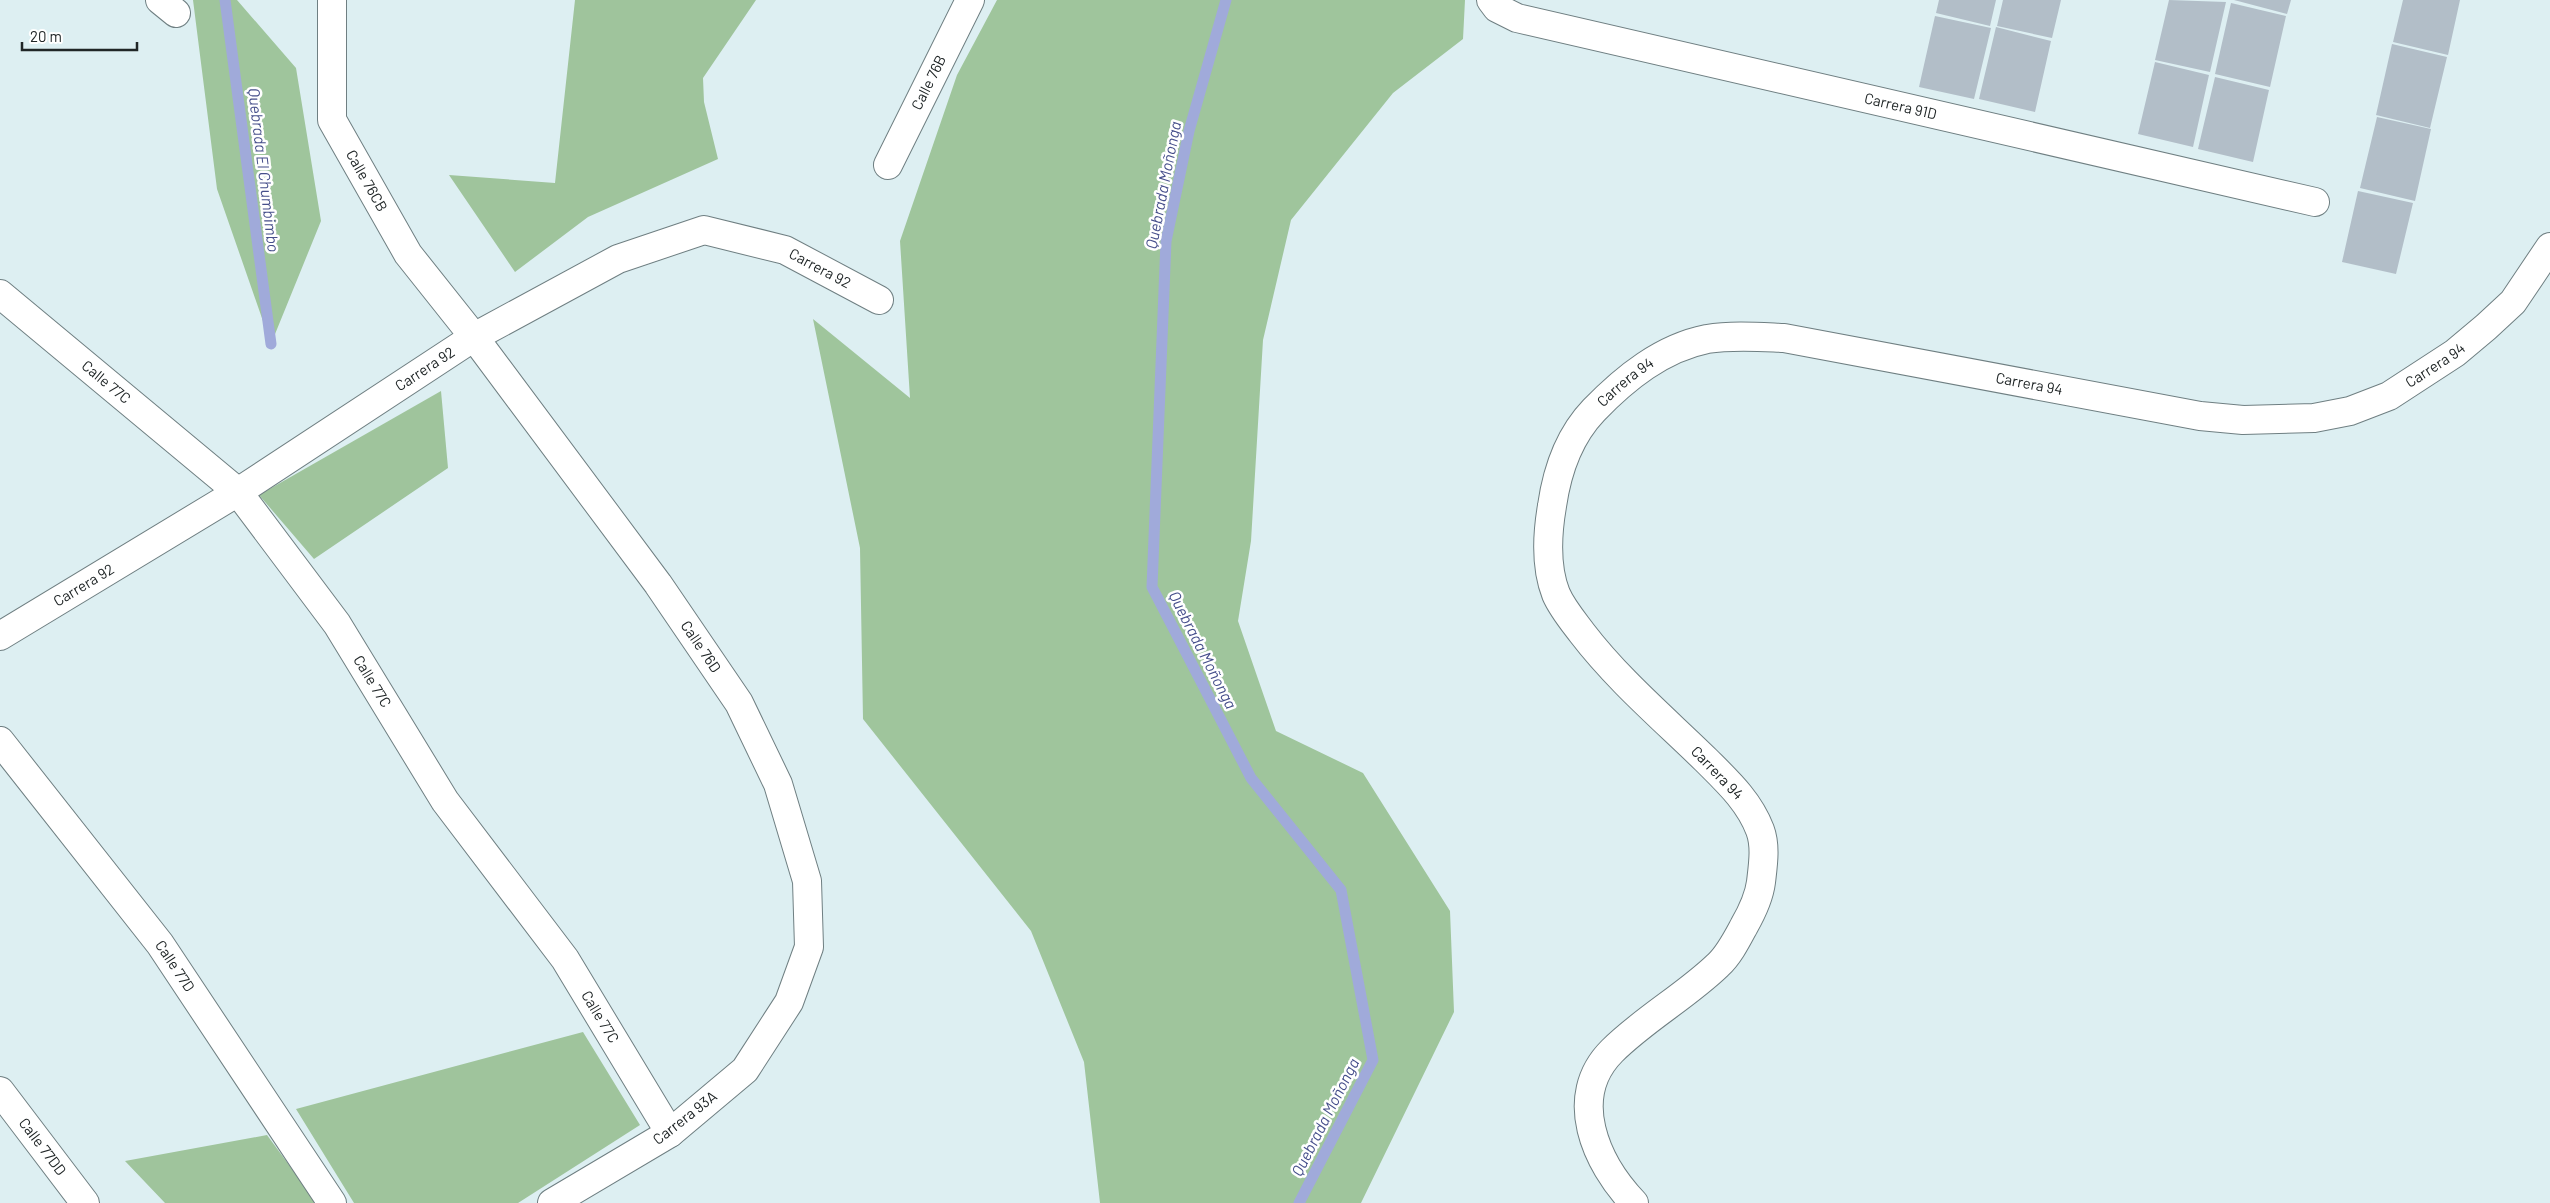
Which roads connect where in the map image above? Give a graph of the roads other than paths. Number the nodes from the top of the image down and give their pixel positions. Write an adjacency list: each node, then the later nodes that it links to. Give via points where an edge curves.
1 (332, 0): 9 (street, Calle 76CB, via 332,120 408,254)
2 (970, 0): 4 (street, Calle 76B)
3 (1491, 0): 5 (street, Carrera 91D, via 1497,8 1517,18)
4 (888, 165)
5 (2316, 202)
6 (2550, 247): 19 (street, Carrera 94, via 2513,302 2455,353 2389,396 2350,411 2314,418 2243,420 2200,416 1784,338 1741,336 1706,340 1670,353 1638,370 1608,395 1565,452 1554,489 1548,527 1548,560 1556,594 1600,657 1727,781 1750,808 1761,833 1764,858 1761,887 1754,910 1721,964 1611,1052 1595,1076 1590,1104 1591,1132 1612,1178)
7 (0, 294): 10 (street, Calle 77C)
8 (879, 300): 9 (street, Carrera 92, via 786,250 704,230 618,259)
9 (474, 336): 10 (street, Carrera 92); 13 (street, Calle 76D, via 658,584 739,703 778,784 807,881 809,947)
10 (238, 492): 11 (street, Carrera 92); 15 (street, Calle 77C, via 337,624 445,801 566,959)
11 (0, 636)
12 (0, 741): 17 (street, Calle 77D, via 160,944)
13 (789, 1002): 15 (street, Carrera 93A, via 744,1070)
14 (0, 1090): 16 (street, Calle 77DD)
15 (670, 1133): 18 (street, Carrera 93A)
16 (85, 1203)
17 (332, 1203)
18 (552, 1203)
19 (1634, 1203)

